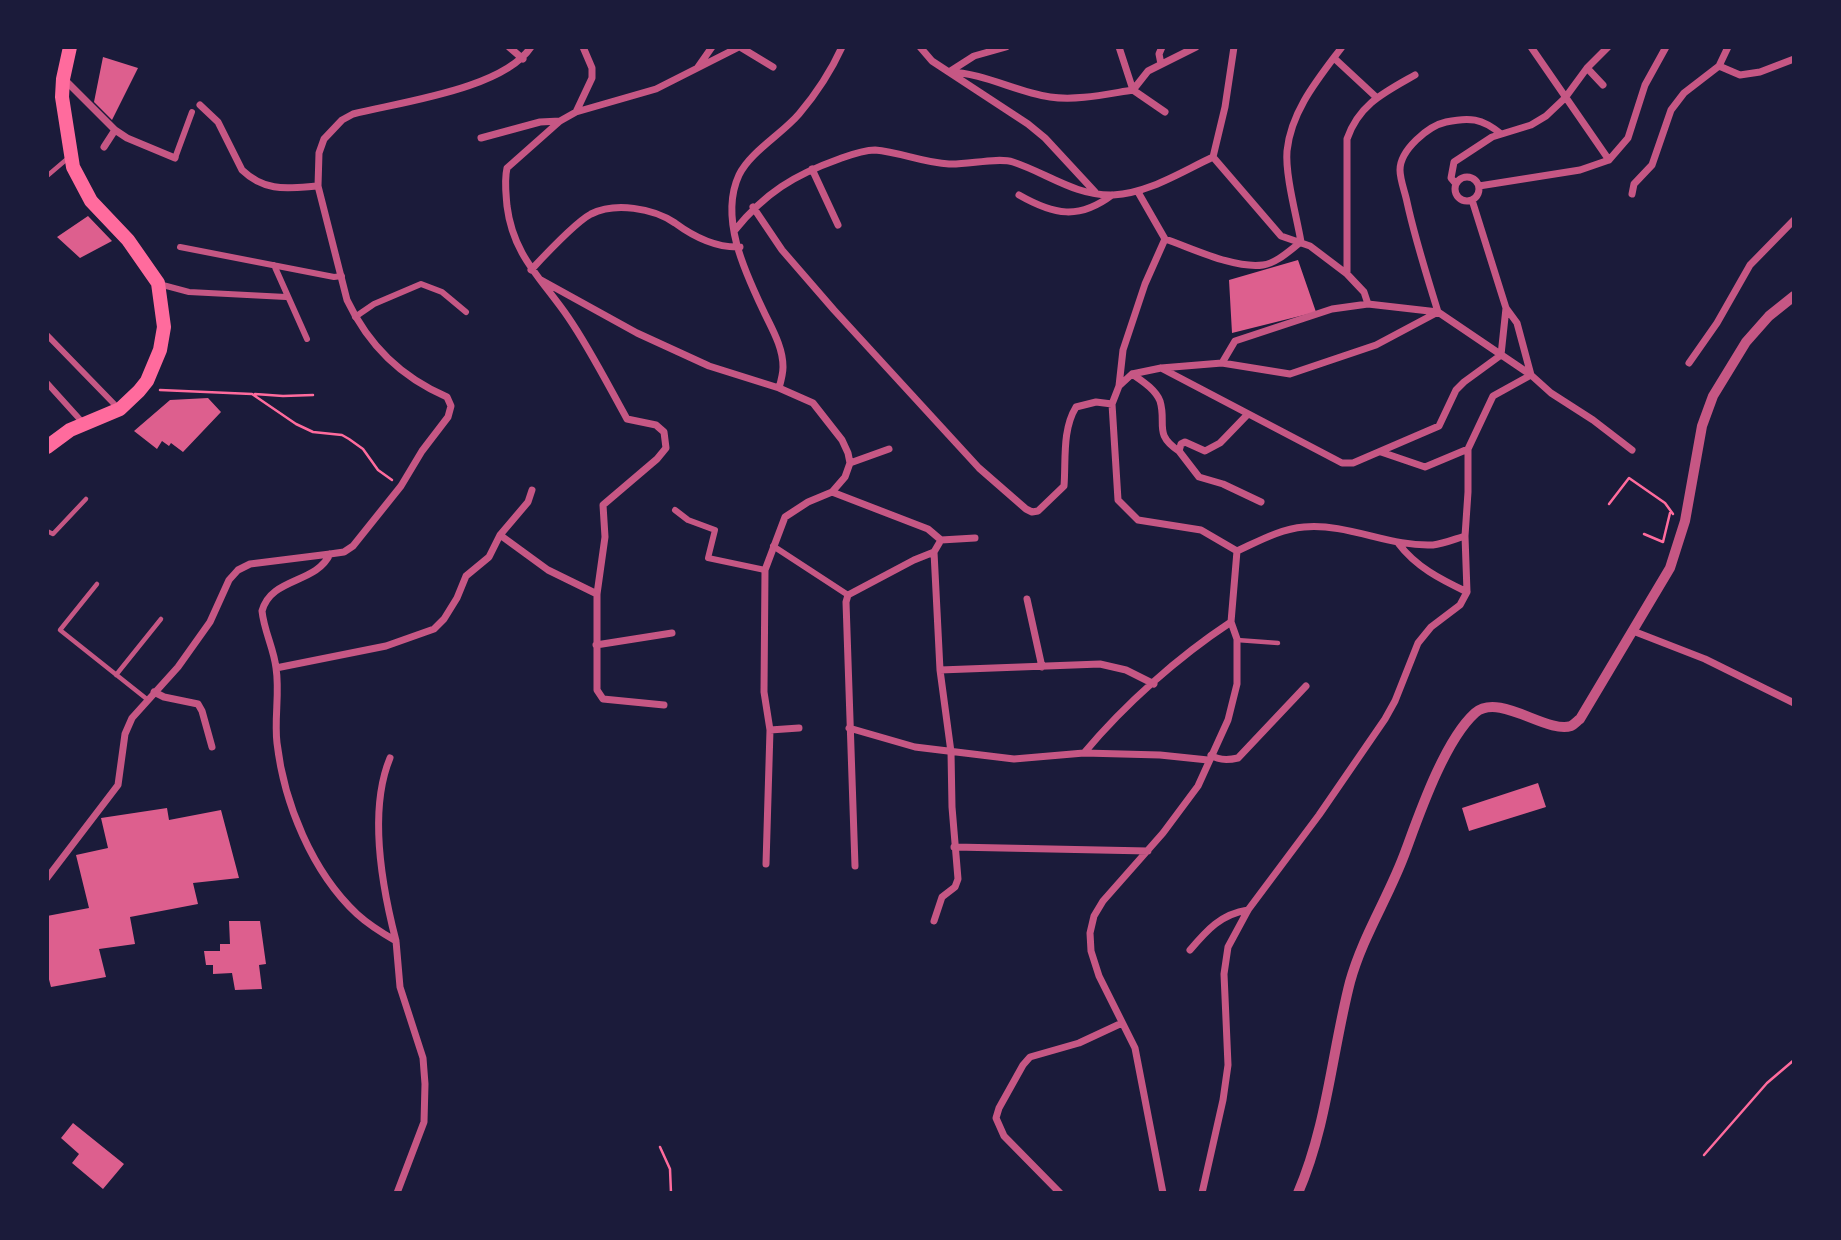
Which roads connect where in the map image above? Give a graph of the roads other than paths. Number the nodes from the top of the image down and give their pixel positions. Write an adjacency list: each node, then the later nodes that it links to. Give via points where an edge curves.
1 (70, 47): 29 (main road)
2 (509, 47): 20 (street)
3 (531, 47): 20 (street)
4 (583, 47): 36 (street, via 592,78)
5 (712, 47): 26 (street)
6 (740, 47): 24 (street); 26 (street)
7 (842, 47): 61 (street, via 799,114 739,175 732,202)
8 (920, 47): 27 (street)
9 (1006, 47): 27 (street, via 974,56)
10 (1119, 47): 31 (street)
11 (1162, 47): 22 (street)
12 (1196, 47): 22 (street)
13 (1234, 47): 45 (street)
14 (1342, 47): 19 (street)
15 (1531, 47): 33 (street)
16 (1608, 47): 25 (street)
17 (1666, 47): 46 (street, via 1644,85 1628,138)
18 (1728, 47): 23 (street)
19 (1334, 58): 32 (street); 63 (street, via 1307,94 1292,125 1286,153)
20 (523, 59): 51 (street, via 479,82 342,120 318,153)
21 (1794, 59): 23 (street, via 1740,75)
22 (1161, 65): 31 (street, via 1148,71)
23 (1718, 66): 54 (street, via 1684,93 1671,110 1653,165 1634,184)
24 (773, 67)
25 (1587, 68): 30 (street); 33 (street)
26 (695, 70): 36 (street, via 656,89)
27 (949, 72): 31 (street, via 1064,99); 53 (street, via 1028,124)
28 (1415, 75): 32 (street)
29 (63, 79): 39 (street); 43 (main road)
30 (1603, 85)
31 (1133, 90): 37 (street)
32 (1376, 97): 68 (street, via 1352,125 1347,139)
33 (1565, 98): 40 (street, via 1531,125); 46 (street)
34 (200, 105): 51 (street, via 218,122 248,176 274,189)
35 (192, 112): 44 (street)
36 (576, 112): 38 (street)
37 (1165, 112)
38 (560, 121): 41 (street); 67 (street, via 505,177 509,221)
39 (115, 130): 42 (street); 44 (street)
40 (1500, 134): 49 (street, via 1454,162 1451,178); 77 (street, via 1469,117 1435,125 1423,132 1400,169)
41 (481, 138)
42 (104, 147)
43 (70, 156): 48 (lane); 71 (main road, via 91,201 128,240)
44 (175, 158)
45 (1213, 158): 52 (street); 63 (street, via 1281,236)
46 (1609, 160): 50 (street, via 1580,170)
47 (812, 169): 53 (street, via 875,150 946,164 1012,161 1064,186); 58 (street); 60 (street)
48 (47, 176)
49 (1457, 184): 50 (street, via 1469,177); 57 (street, via 1460,198)
50 (1479, 186): 57 (street)
51 (318, 187): 69 (street)
52 (1138, 192): 56 (street); 62 (street)
53 (1099, 194): 56 (street)
54 (1632, 194)
55 (1019, 195): 56 (street, via 1060,211 1082,212)
56 (1112, 195)
57 (1472, 200): 75 (street)
58 (753, 207): 61 (street); 90 (street, via 782,250 834,310 979,468 1026,509 1038,511 1065,486 1066,437 1076,407)
59 (1794, 220): 83 (street, via 1750,265)
60 (838, 225)
61 (735, 230): 65 (street)
62 (1165, 239): 63 (street, via 1237,264 1263,265); 88 (street, via 1123,350)
63 (1301, 242): 68 (street)
64 (180, 247): 66 (street)
65 (740, 247): 67 (street, via 718,246 659,214 632,208 590,214); 89 (street, via 782,355)
66 (274, 265): 69 (street); 73 (street)
67 (531, 270): 70 (street)
68 (1347, 274): 74 (street, via 1364,292)
69 (342, 276): 78 (street)
70 (538, 278): 89 (street, via 637,334 709,366); 119 (street, via 568,317 628,419 656,425 666,440 657,459 603,505 605,537)
71 (158, 284): 73 (street, via 188,292); 91 (main road, via 164,327 160,350 147,380)
72 (1794, 296): 124 (street, via 1746,342 1713,396 1670,568)
73 (286, 297): 80 (street)
74 (1368, 304): 77 (street); 82 (street, via 1332,309 1236,341)
75 (1506, 308): 81 (street); 86 (street, via 1517,323)
76 (466, 312): 78 (street, via 442,292 421,284)
77 (1438, 312): 81 (street); 82 (street, via 1376,345 1290,374)
78 (355, 317): 115 (street, via 397,369 420,386 447,397 451,406 401,486 354,546)
79 (47, 335): 91 (street)
80 (307, 339)
81 (1501, 355): 86 (street); 99 (street, via 1456,390 1439,426)
82 (1222, 363): 84 (street)
83 (1689, 363)
84 (1160, 368): 85 (street); 92 (street)
85 (1132, 374): 88 (street); 95 (street, via 1154,390 1163,435 1167,443)
86 (1531, 375): 97 (street, via 1493,396); 98 (street)
87 (47, 383): 93 (street)
88 (1119, 386): 90 (street)
89 (779, 388): 100 (street, via 813,403 842,440)
90 (1112, 404): 113 (street, via 1118,500 1138,520 1202,530)
91 (120, 409): 93 (main road)
92 (1248, 414): 95 (street, via 1220,443 1205,451 1185,442); 99 (street, via 1342,463)
93 (85, 426): 94 (main road, via 69,430)
94 (47, 447)
95 (1180, 447): 104 (street, via 1199,477)
96 (889, 449): 100 (street)
97 (1468, 449): 99 (street, via 1424,467); 108 (street)
98 (1632, 450)
99 (1381, 452)
100 (850, 463): 102 (street)
101 (532, 490): 107 (street, via 528,502)
102 (832, 492): 110 (street, via 928,529); 112 (street, via 785,517)
103 (86, 499): 106 (lane, via 53,534)
104 (1261, 502)
105 (675, 510): 116 (street, via 715,530 708,558)
106 (47, 531)
107 (500, 535): 119 (street, via 548,570); 130 (street, via 489,557 466,576 457,598 434,629 386,646)
108 (1465, 536): 111 (street, via 1435,545); 118 (street)
109 (975, 538): 110 (street)
110 (941, 540): 114 (street)
111 (1398, 543): 113 (street, via 1337,528 1305,527 1281,531); 118 (street, via 1419,566)
112 (773, 546): 116 (street); 120 (street)
113 (1237, 551): 123 (street)
114 (934, 552): 120 (street); 131 (street)
115 (330, 554): 130 (street, via 318,570 275,590 264,603 263,621); 135 (street, via 250,564 238,570 210,622)
116 (765, 570): 141 (street, via 764,692)
117 (97, 584): 132 (lane, via 60,630)
118 (1467, 592): 152 (street, via 1460,605 1418,643 1385,719)
119 (597, 594): 128 (street)
120 (848, 595): 139 (street)
121 (1027, 599): 129 (street)
122 (161, 619): 132 (lane)
123 (1231, 622): 126 (street); 133 (street, via 1183,656)
124 (1633, 631): 137 (street, via 1705,659); 161 (street, via 1580,719 1571,726 1488,707 1476,712 1451,744 1360,950 1322,1121)
125 (671, 633): 128 (street)
126 (1237, 639): 127 (lane); 146 (street, via 1237,684 1228,720)
127 (1278, 643)
128 (596, 645): 138 (street, via 597,690 603,699)
129 (1042, 667): 131 (street); 133 (street, via 1113,665)
130 (276, 668): 154 (street, via 277,744 303,834 319,867 344,901)
131 (940, 670): 143 (street)
132 (116, 675): 136 (lane)
133 (1154, 684): 144 (street)
134 (1306, 686): 146 (street, via 1238,758)
135 (155, 692): 136 (street); 142 (street, via 198,705)
136 (148, 700): 151 (street, via 125,734 118,785)
137 (1794, 703)
138 (664, 705)
139 (849, 727): 143 (street, via 915,747); 150 (street)
140 (799, 728): 141 (street)
141 (770, 730): 149 (street)
142 (212, 747)
143 (951, 752): 144 (street, via 1014,759); 147 (street)
144 (1084, 754): 146 (street)
145 (390, 758): 154 (street, via 380,802 383,888)
146 (1210, 758): 148 (street, via 1191,796)
147 (954, 847): 148 (street); 153 (street, via 958,879 942,897)
148 (1148, 851): 156 (street, via 1103,901 1090,933 1099,975)
149 (766, 864)
150 (855, 866)
151 (47, 878)
152 (1248, 910): 155 (street, via 1228,914); 160 (street, via 1228,947 1224,974 1228,1065)
153 (934, 921)
154 (396, 941): 157 (street, via 400,987 423,1058 425,1084 424,1122)
155 (1190, 950)
156 (1122, 1023): 158 (street, via 1079,1043 1030,1057 999,1108 996,1118 1004,1136); 159 (street, via 1135,1048)
157 (397, 1193)
158 (1059, 1193)
159 (1163, 1193)
160 (1202, 1193)
161 (1298, 1193)

